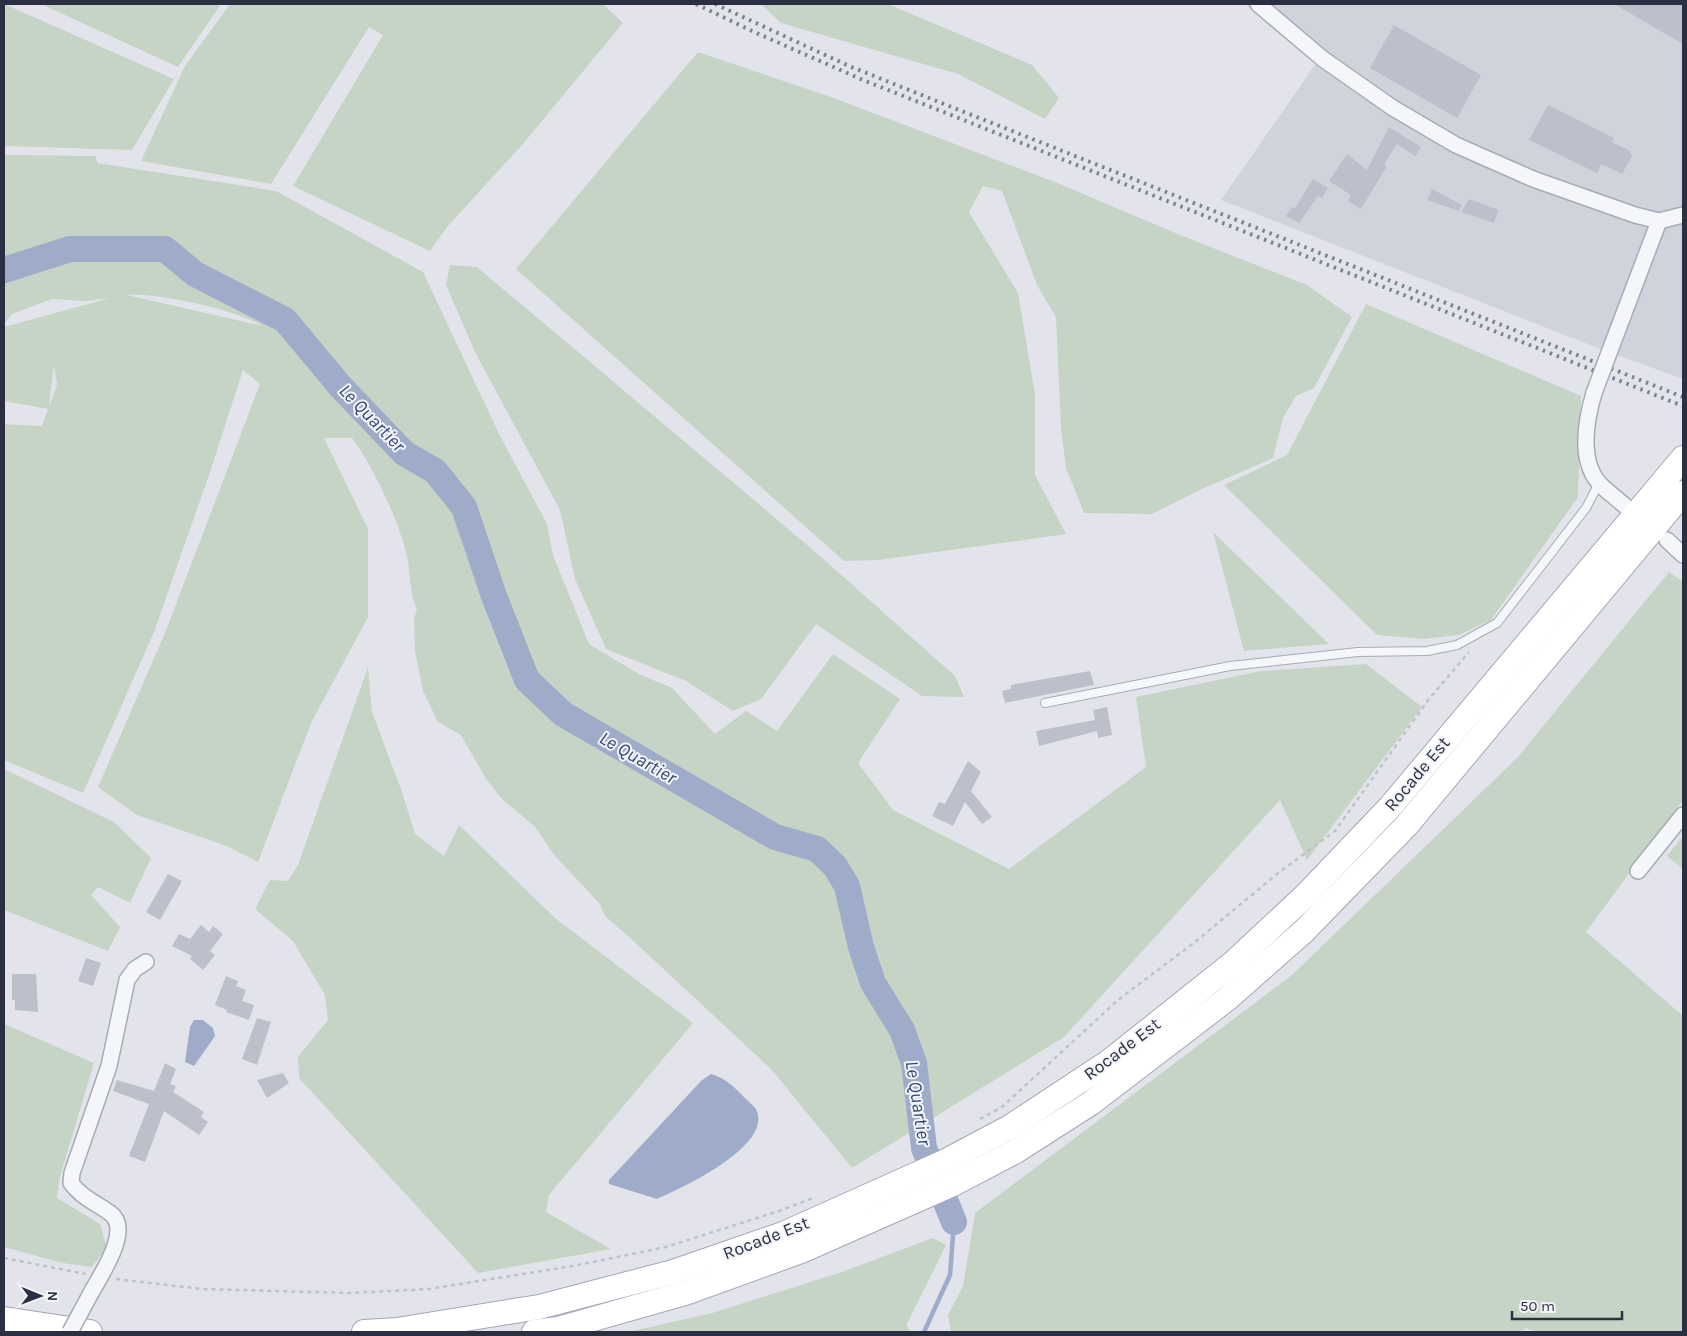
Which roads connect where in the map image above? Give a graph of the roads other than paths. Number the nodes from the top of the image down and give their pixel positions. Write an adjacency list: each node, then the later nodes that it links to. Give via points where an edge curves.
1 (1258, 4): 3 (street, via 1323,59 1393,108 1456,145 1533,179)
2 (1683, 215): 3 (street)
3 (1660, 221): 5 (street, bridge, via 1594,393 1586,425 1589,464)
4 (1683, 458): 17 (main road, Rocade Est, via 1390,807 1306,895 1232,964 1110,1061 1010,1126 944,1162 783,1234 673,1272 539,1307 397,1330)
5 (1599, 483): 7 (street); 10 (lane, via 1586,508 1497,623 1457,645 1426,651 1358,652 1230,666)
6 (1683, 493): 18 (main road, Rocade Est, via 1406,826 1304,931 1227,999 1091,1103 1016,1150 953,1184 801,1251 685,1293 558,1329)
7 (1626, 506)
8 (1667, 540): 9 (street)
9 (1683, 554)
10 (1045, 703)
11 (1683, 816): 12 (street)
12 (1638, 871)
13 (146, 962): 15 (street, bridge, via 127,980 109,1066 72,1173 71,1183 78,1193 113,1214 118,1242)
14 (4, 1319): 16 (main road)
15 (70, 1332)
16 (90, 1332)
17 (364, 1332)
18 (534, 1332)

